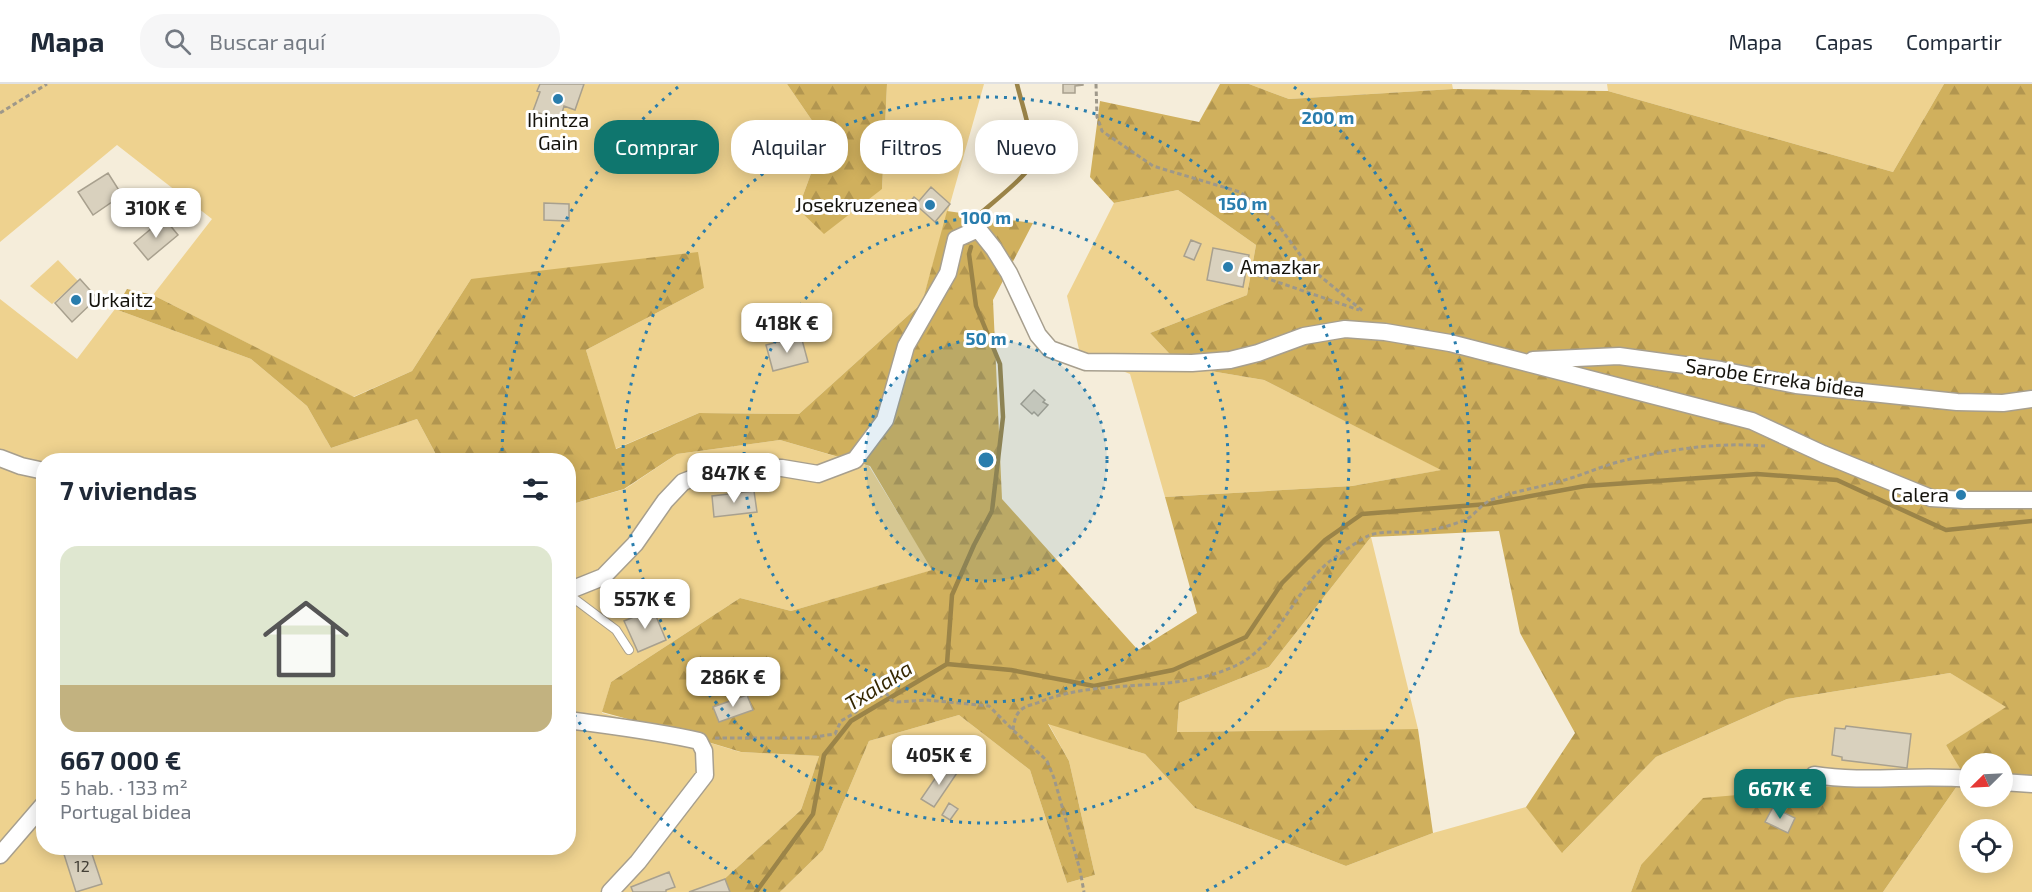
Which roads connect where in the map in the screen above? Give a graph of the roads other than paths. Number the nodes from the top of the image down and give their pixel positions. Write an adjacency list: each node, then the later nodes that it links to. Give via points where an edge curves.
1 (1518, 361): 2 (street, Sarobe Erreka bidea, via 1619,356 1721,370 1796,386 1957,402); 5 (street, via 1752,421 1931,498); 6 (street, via 1450,343 1345,329 1304,336 1230,360 1086,362 1050,348 1038,335 1009,273 978,229 956,239 948,273 906,346 885,420 855,460 818,474 738,467 683,482 635,544 603,577)
2 (2032, 399)
3 (0, 458): 4 (street)
4 (36, 469)
5 (2032, 500)
6 (576, 589)
7 (576, 598): 8 (lane, via 616,630)
8 (629, 650)
9 (576, 721): 16 (street, via 699,741 704,751 705,775)
10 (1814, 775): 11 (street)
11 (1959, 779)
12 (2013, 783): 13 (street)
13 (2032, 784)
14 (36, 813): 15 (street)
15 (0, 855)
16 (610, 892)

